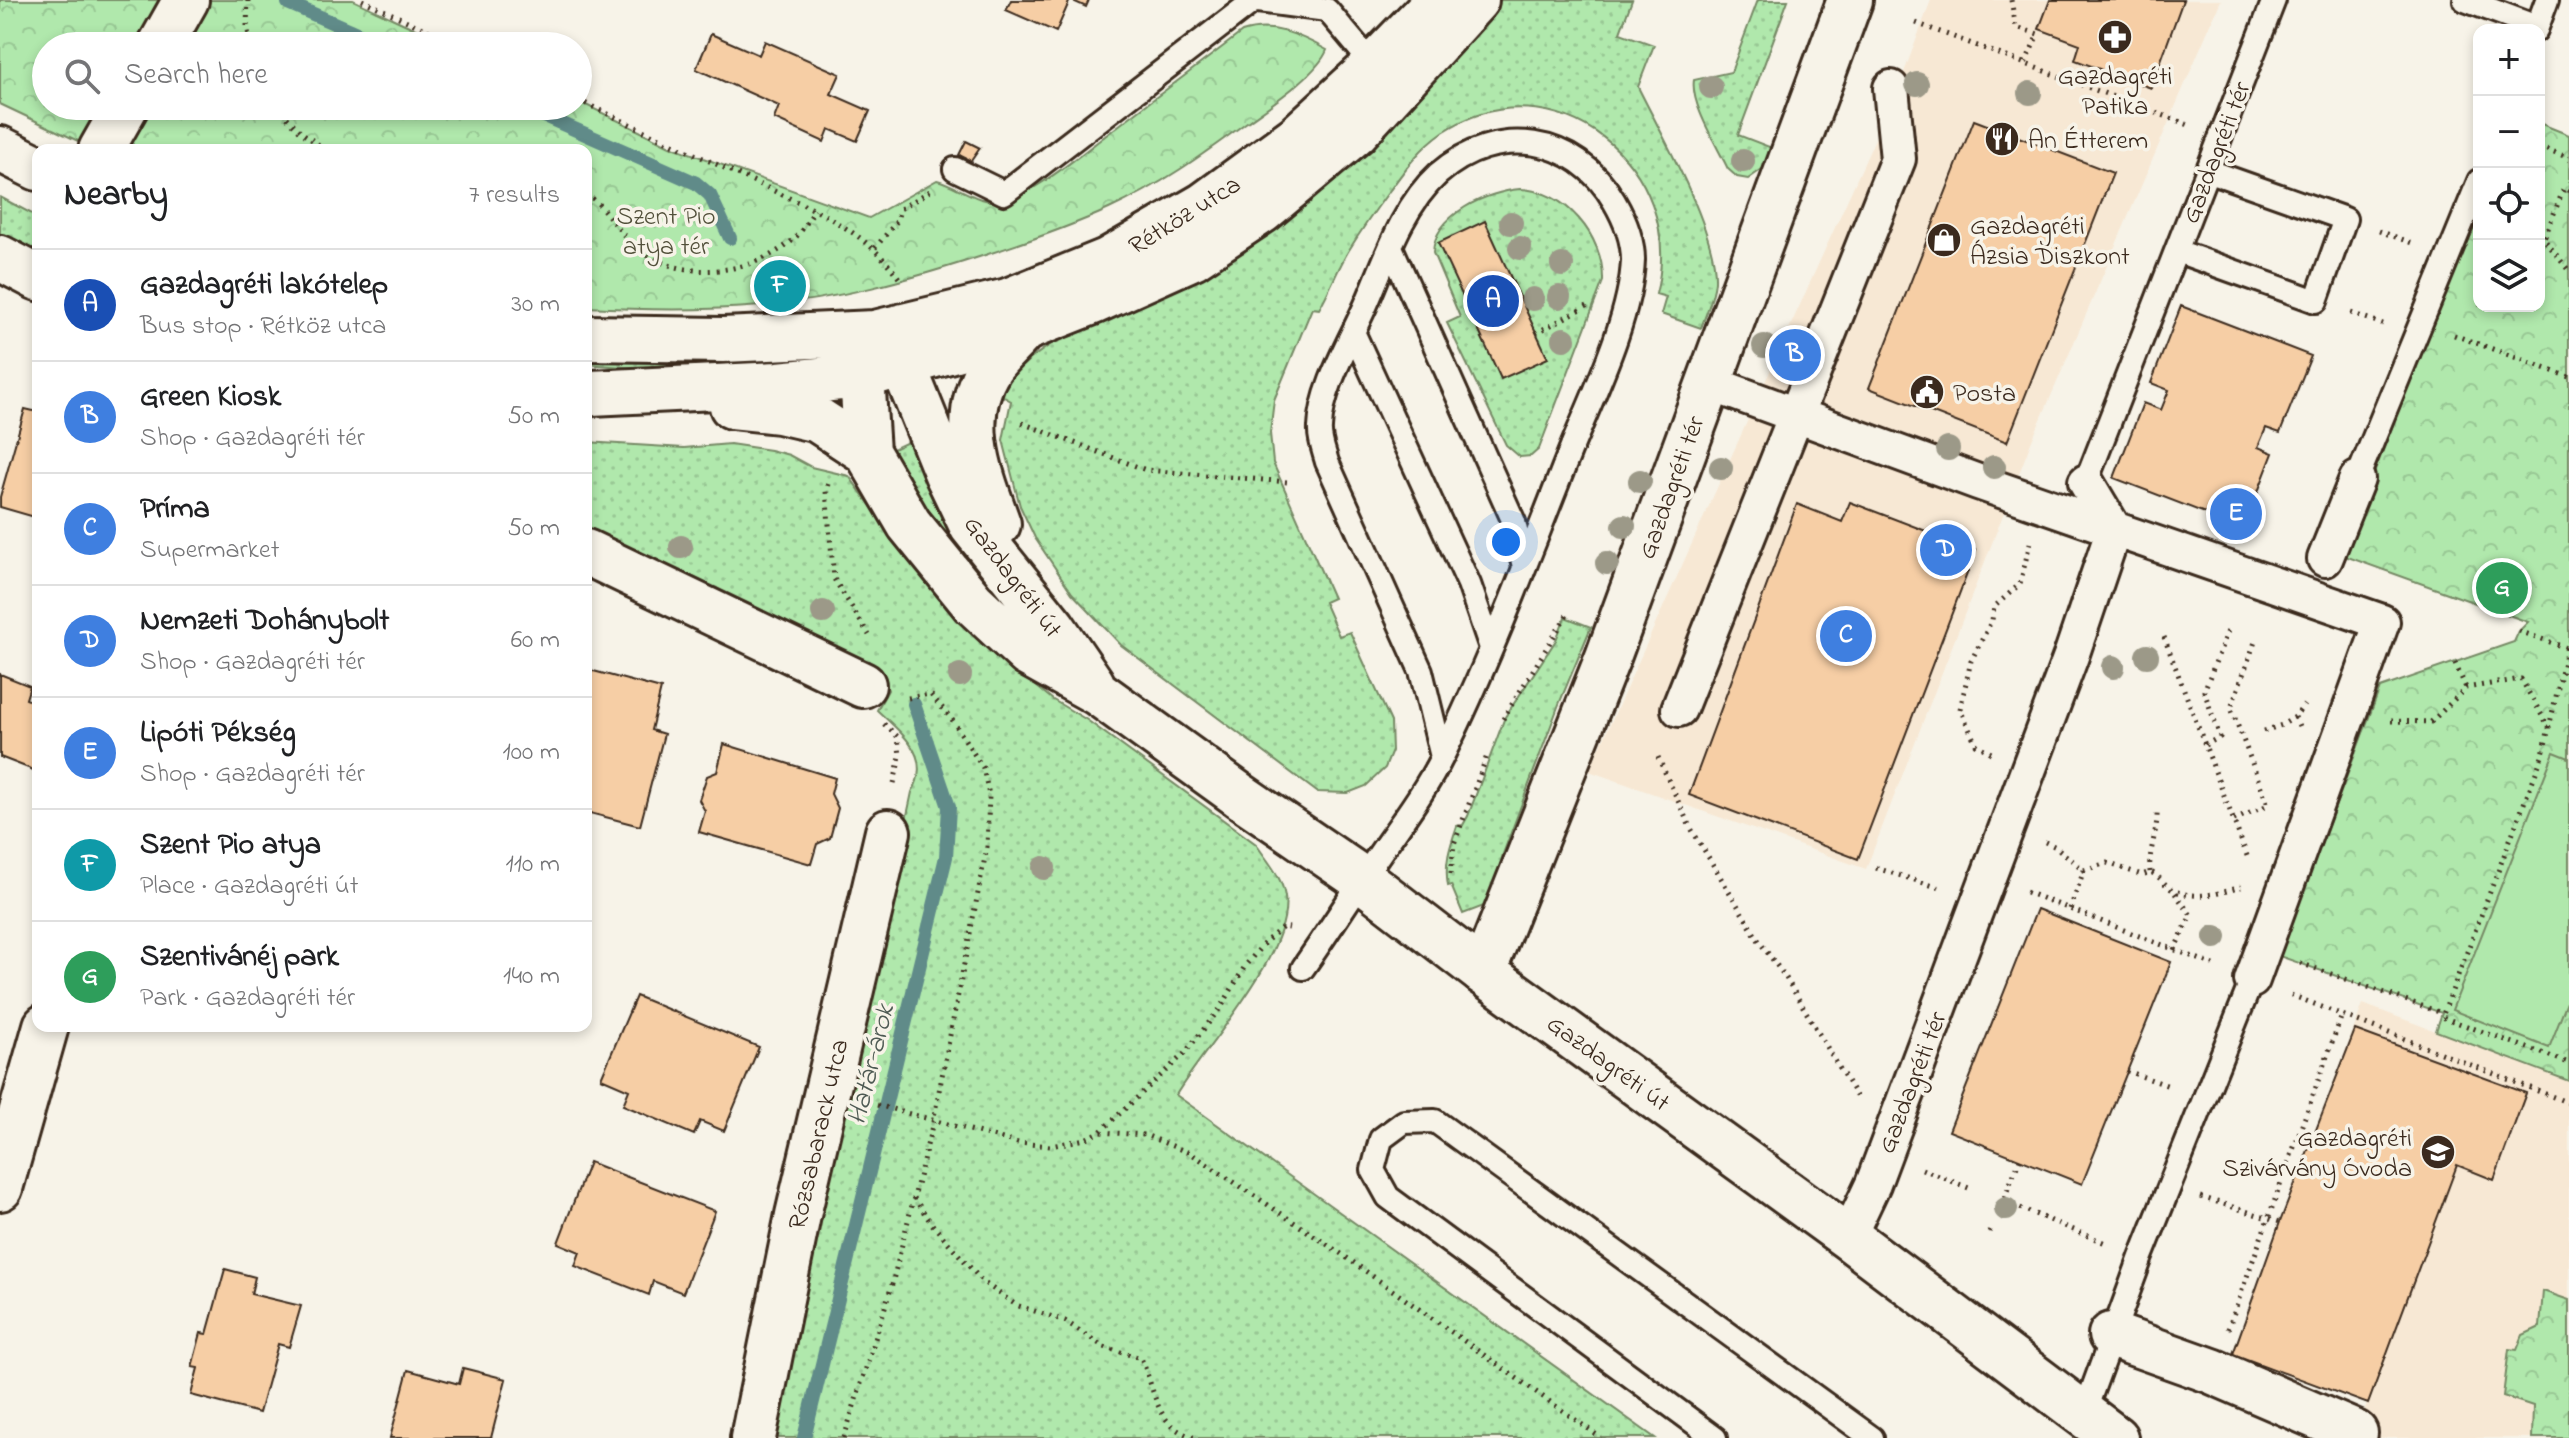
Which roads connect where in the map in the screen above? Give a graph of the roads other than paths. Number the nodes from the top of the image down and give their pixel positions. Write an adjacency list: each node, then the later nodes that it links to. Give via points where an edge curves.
1 (186, 0): 12 (street)
2 (1438, 0): 13 (street, Rétköz utca)
3 (1476, 0): 26 (street, Rétköz utca, via 1356,132 1262,211 1193,257)
4 (1850, 0): 50 (street, Gazdagréti tér, via 1608,657)
5 (2274, 0): 20 (lane, Gazdagréti tér)
6 (2465, 0): 10 (lane)
7 (2547, 0): 11 (lane)
8 (1251, 1): 9 (lane); 19 (lane, via 1004,193)
9 (1326, 5): 13 (lane)
10 (2526, 24)
11 (2538, 24)
12 (168, 32)
13 (1374, 66): 29 (street, Rétköz utca, via 1297,137 1216,197 1107,261)
14 (1891, 88): 33 (street, via 1898,159)
15 (118, 120): 16 (street)
16 (104, 144)
17 (0, 149): 18 (street)
18 (32, 165)
19 (958, 170)
20 (2209, 171): 23 (lane, Gazdagréti tér); 23 (lane, via 2345,219 2316,301)
21 (2473, 196): 35 (lane)
22 (1391, 247): 27 (lane); 40 (lane, via 1514,522); 40 (lane, via 1438,174 1500,143 1551,146 1574,157 1609,192 1624,221 1633,258 1611,350)
23 (2177, 251): 36 (lane, Gazdagréti tér)
24 (0, 258): 25 (street)
25 (32, 275)
26 (1024, 329): 29 (street, Rétköz utca); 41 (street, Rétköz utca, via 990,368 974,405 973,438 979,475)
27 (1354, 334): 42 (lane, via 1469,584); 46 (lane, via 1325,397 1319,431 1327,462 1421,671)
28 (592, 338): 29 (street, via 723,340)
29 (880, 358): 31 (street, Gazdagréti út, via 778,384); 34 (street, Gazdagréti út); 41 (street, Gazdagréti út, via 972,526)
30 (1731, 391): 33 (street)
31 (592, 392)
32 (592, 392): 34 (street, Gazdagréti út, via 779,411 818,420)
33 (1796, 415): 37 (street); 45 (street)
34 (867, 452): 44 (street, Gazdagréti út, via 909,524 973,603 1028,654)
35 (2357, 479): 39 (street)
36 (2086, 482): 37 (street)
37 (2114, 529): 51 (street, via 2382,622); 54 (street, Gazdagréti tér, via 2008,825)
38 (592, 555): 43 (street)
39 (2325, 559)
40 (1524, 567): 42 (lane)
41 (1021, 587): 44 (street, Gazdagréti út)
42 (1491, 648): 46 (lane)
43 (881, 688)
44 (1098, 693): 48 (street, Gazdagréti út)
45 (1679, 709)
46 (1442, 757): 48 (lane)
47 (888, 832): 58 (street, Rózsabarack utca, via 798,1215)
48 (1362, 879): 49 (lane); 50 (street, Gazdagréti út)
49 (1303, 968)
50 (1483, 972): 54 (street, Gazdagréti út)
51 (2252, 980): 55 (lane)
52 (44, 1032): 53 (street)
53 (0, 1188)
54 (1848, 1237): 56 (street, Gazdagréti út)
55 (2111, 1335): 56 (lane); 57 (street, via 2212,1371)
56 (2099, 1425)
57 (2355, 1433)
58 (753, 1438)
59 (1715, 1438): 60 (lane, via 1388,1197 1373,1170 1381,1139 1404,1122 1435,1121)
60 (1872, 1438)

